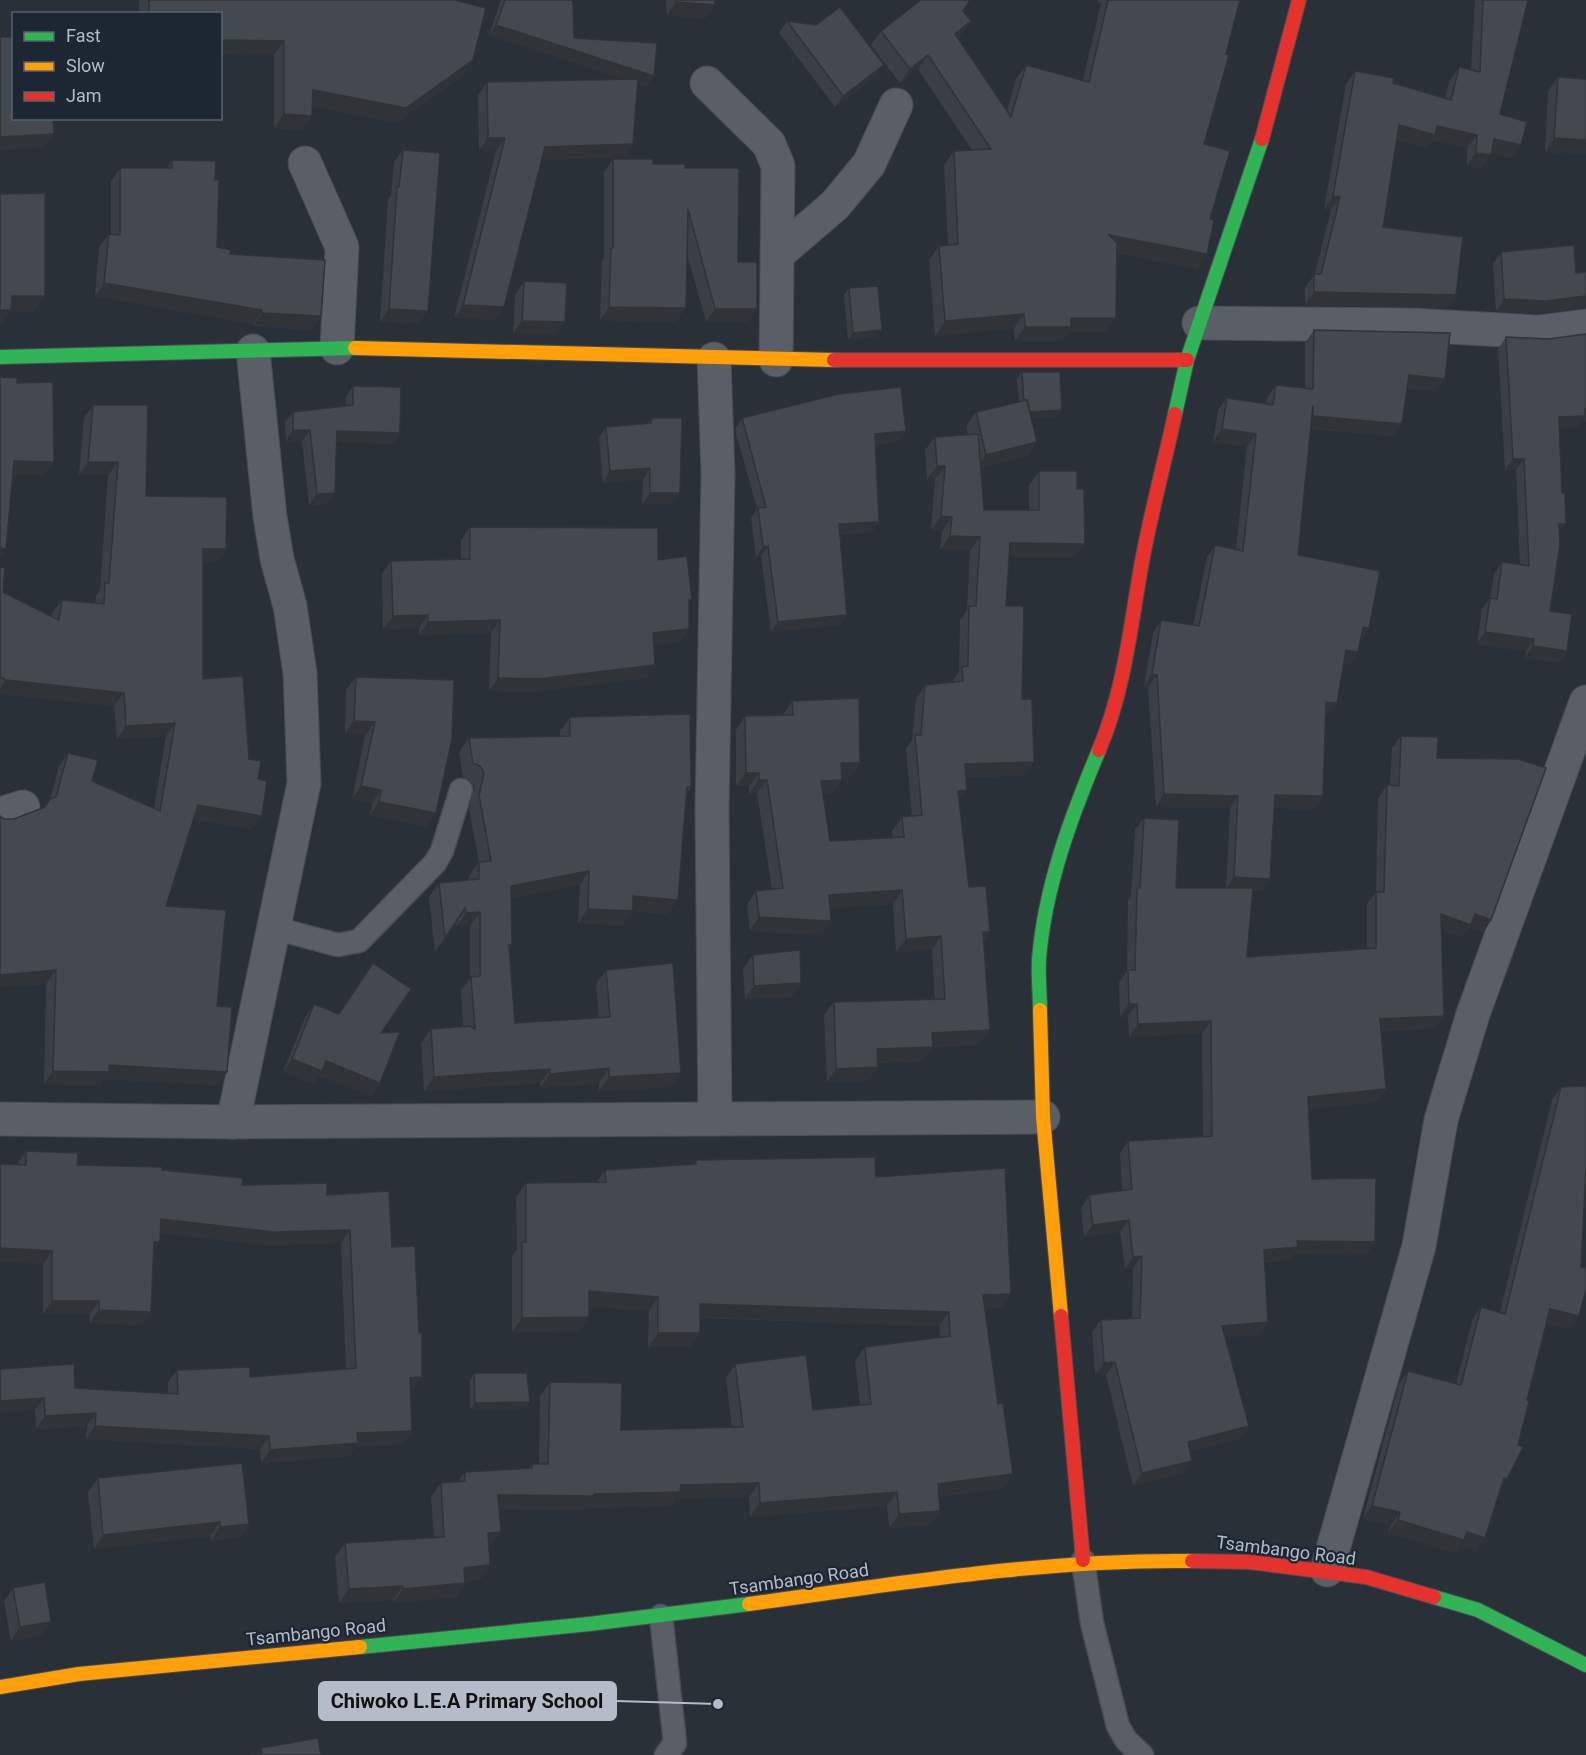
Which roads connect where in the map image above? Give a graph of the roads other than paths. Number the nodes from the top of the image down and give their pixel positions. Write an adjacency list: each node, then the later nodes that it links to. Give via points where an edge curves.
1 (1299, 0): 6 (street, via 1266,128)
2 (707, 83): 5 (street, via 769,144 778,166)
3 (897, 105): 5 (street, via 868,164 835,205)
4 (305, 163): 8 (street, via 342,247)
5 (778, 254): 12 (street)
6 (1199, 323): 7 (street, via 1411,325 1538,332); 13 (street)
7 (1586, 326)
8 (337, 348): 9 (street); 11 (street)
9 (253, 351): 10 (street); 16 (street, via 270,517 300,673 304,783)
10 (0, 357)
11 (714, 359): 12 (street); 19 (street, via 718,474 712,808)
12 (776, 360): 13 (street)
13 (1187, 360): 17 (street, via 1141,566 1127,661 1113,717 1075,807 1052,879 1039,960)
14 (1586, 702): 22 (street, via 1473,1014 1441,1120 1419,1245)
15 (461, 790): 16 (lane, via 435,863 359,941 338,945)
16 (274, 928): 20 (street)
17 (1043, 1117): 19 (street); 21 (street)
18 (0, 1119): 20 (street)
19 (715, 1119): 20 (street)
20 (233, 1122)
21 (1083, 1560): 22 (street, Tsambango Road, via 1198,1558); 23 (street, Tsambango Road); 27 (lane, via 1092,1623 1118,1725 1126,1740)
22 (1327, 1570): 24 (street, Tsambango Road, via 1431,1595 1485,1613)
23 (661, 1616): 25 (street, Tsambango Road, via 79,1674); 26 (lane, via 675,1743)
24 (1586, 1665)
25 (0, 1687)
26 (666, 1755)
27 (1142, 1755)

